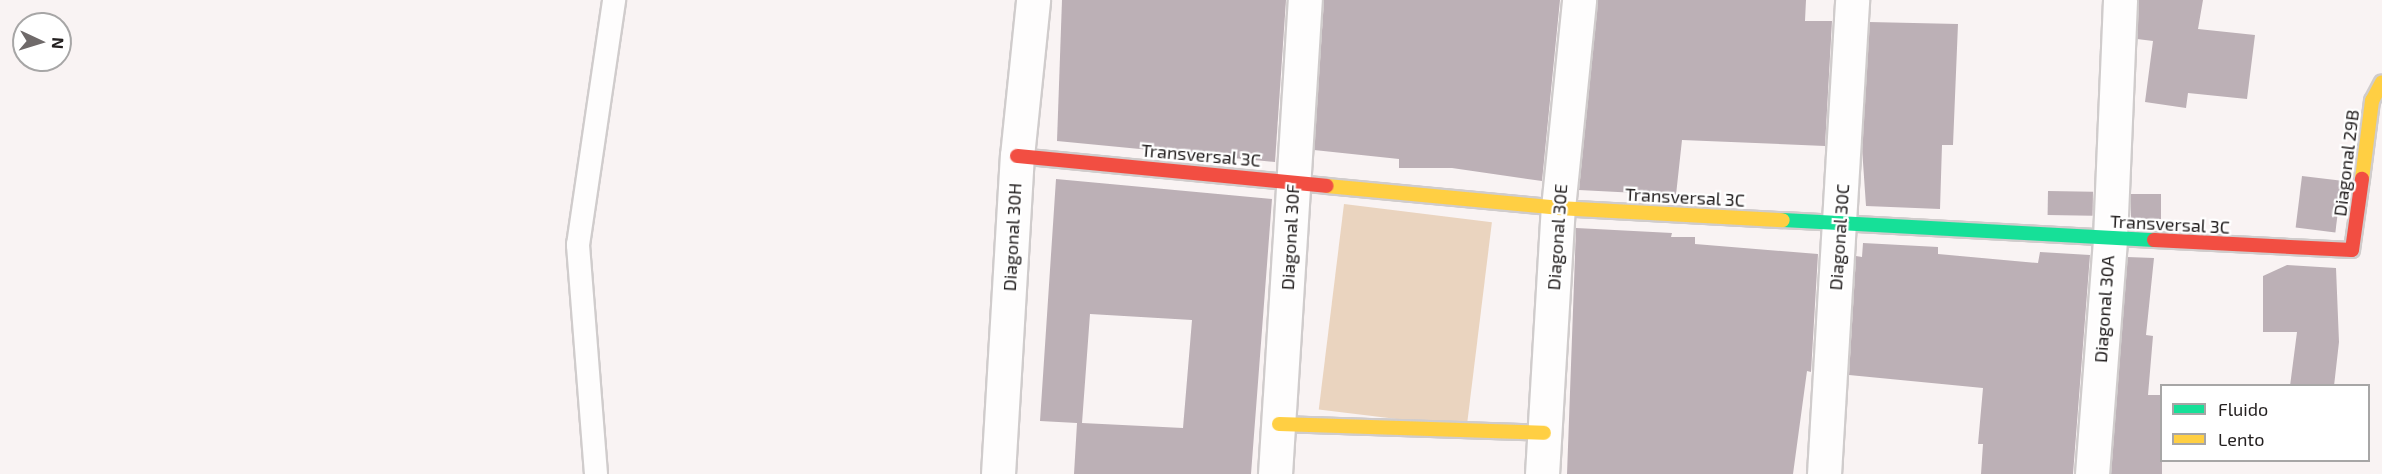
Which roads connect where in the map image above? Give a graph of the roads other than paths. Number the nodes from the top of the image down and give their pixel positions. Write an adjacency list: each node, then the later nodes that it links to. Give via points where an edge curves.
1 (614, 0): 16 (lane, via 578,245)
2 (1033, 0): 8 (street, Diagonal 30H)
3 (1305, 0): 9 (street, Diagonal 30F)
4 (1579, 0): 10 (street, Diagonal 30E)
5 (1852, 0): 11 (street, Diagonal 30C)
6 (2120, 0): 12 (street, Diagonal 30A)
7 (2382, 82): 13 (street, Diagonal 29B, via 2372,101)
8 (1017, 156): 9 (street, Transversal 3C); 17 (street, Diagonal 30H)
9 (1293, 182): 10 (street, Transversal 3C); 14 (street, Diagonal 30F)
10 (1558, 208): 11 (street, Transversal 3C); 15 (street, Diagonal 30E)
11 (1840, 225): 12 (street, Transversal 3C); 20 (street, Diagonal 30C)
12 (2110, 239): 13 (street, Transversal 3C); 21 (street, Diagonal 30A)
13 (2352, 250)
14 (1279, 424): 15 (street); 18 (street, Diagonal 30F)
15 (1544, 433): 19 (street, Diagonal 30E)
16 (596, 474)
17 (998, 474)
18 (1275, 474)
19 (1542, 474)
20 (1824, 474)
21 (2092, 474)

